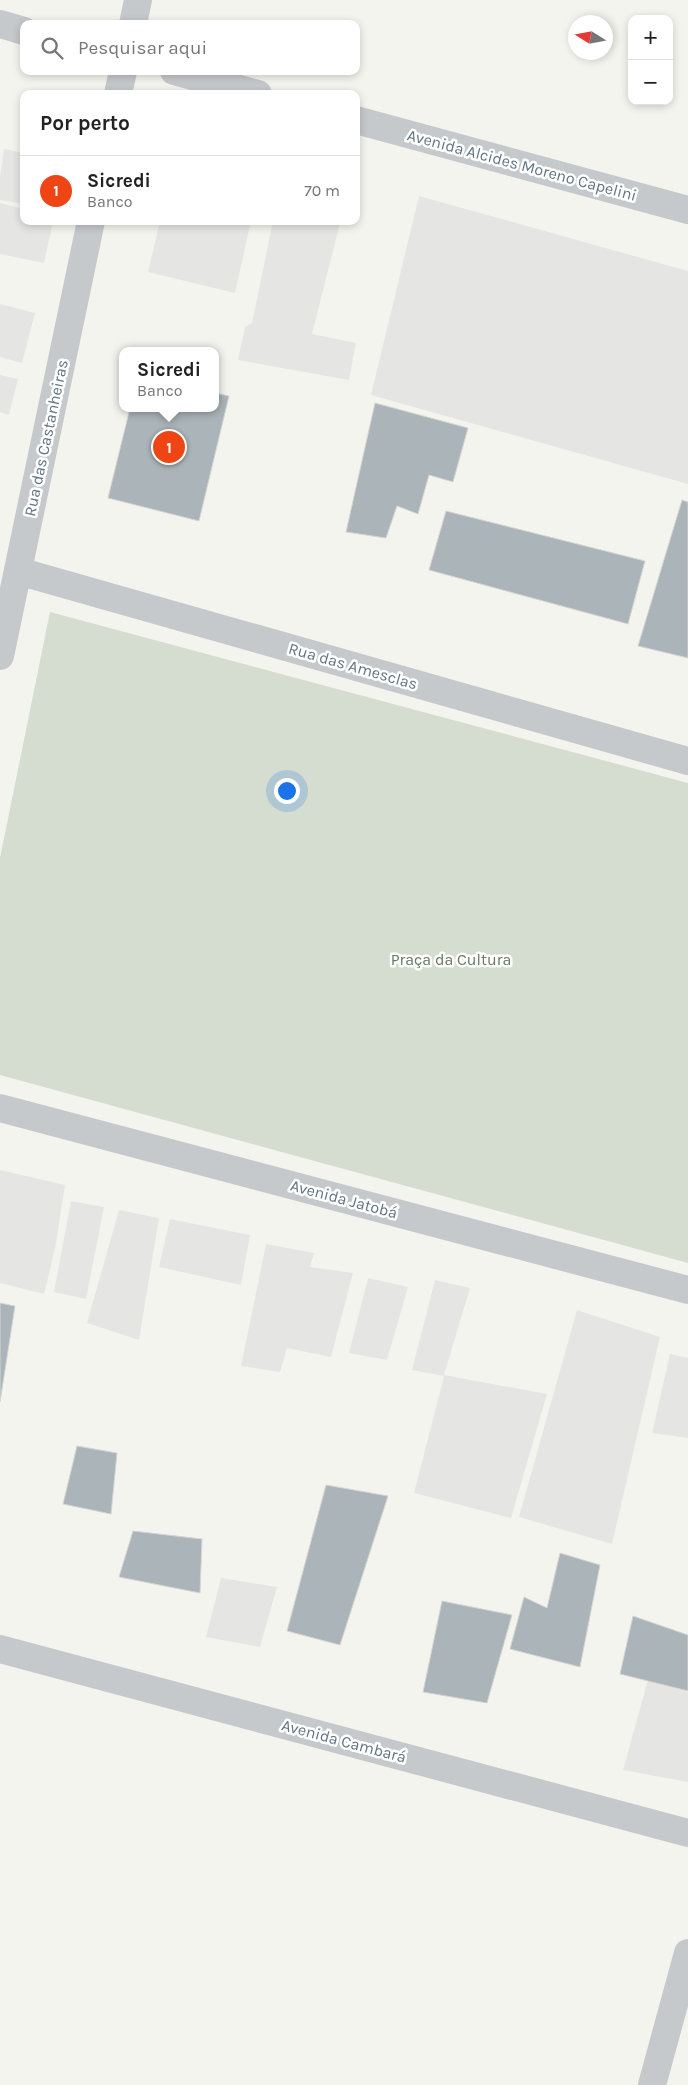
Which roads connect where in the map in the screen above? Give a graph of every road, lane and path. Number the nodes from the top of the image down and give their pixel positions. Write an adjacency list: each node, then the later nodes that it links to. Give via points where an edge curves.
1 (138, 0): 2 (street)
2 (134, 20)
3 (0, 24): 4 (street)
4 (20, 30)
5 (122, 75): 7 (street)
6 (189, 75): 8 (street)
7 (119, 90)
8 (243, 90)
9 (360, 121): 10 (street, Avenida Alcides Moreno Capelini)
10 (688, 210)
11 (90, 225): 12 (street, Rua das Castanheiras)
12 (18, 571): 13 (street, Rua das Castanheiras); 14 (street, Rua das Amesclas)
13 (0, 656)
14 (688, 760)
15 (0, 1108): 16 (street, Avenida Jatobá)
16 (688, 1290)
17 (0, 1649): 18 (street, Avenida Cambará)
18 (688, 1833)
19 (688, 1953): 20 (street)
20 (652, 2085)

